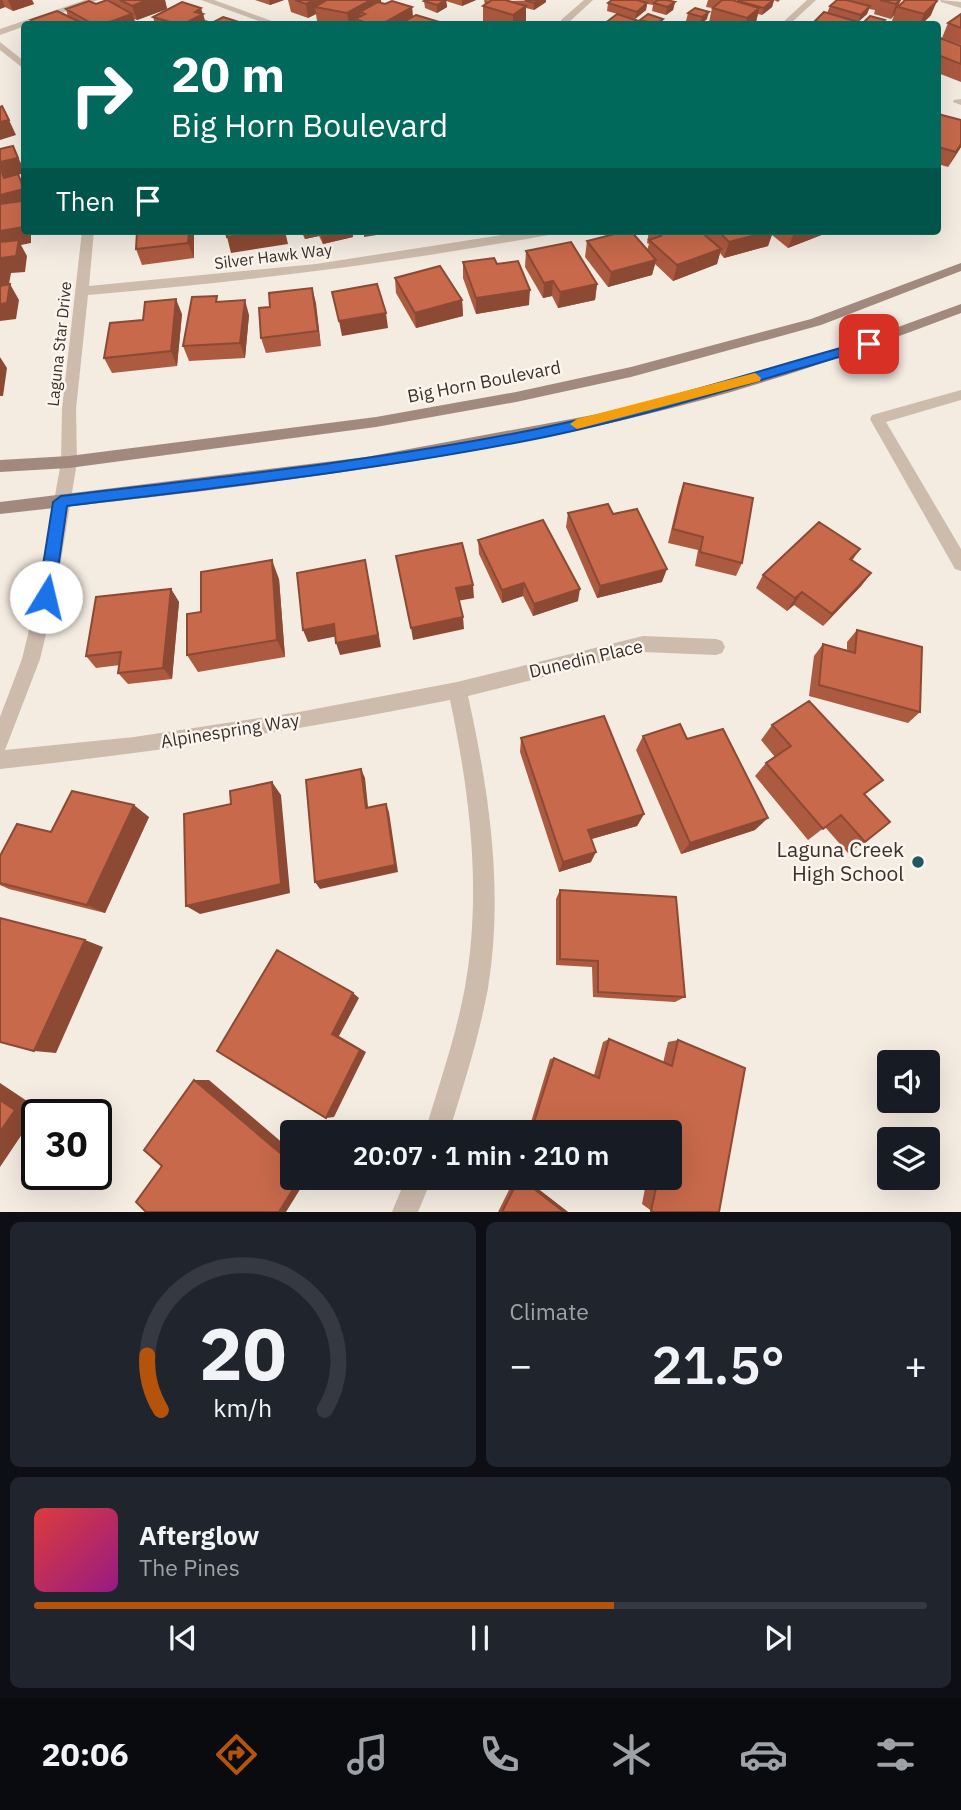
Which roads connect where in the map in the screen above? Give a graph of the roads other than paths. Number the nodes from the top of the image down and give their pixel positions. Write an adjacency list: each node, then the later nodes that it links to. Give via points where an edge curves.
1 (94, 0): 7 (street)
2 (205, 0): 8 (street)
3 (589, 0): 9 (street)
4 (812, 0): 10 (street)
5 (944, 0): 6 (street)
6 (961, 5)
7 (32, 21)
8 (266, 21)
9 (565, 21)
10 (788, 21)
11 (21, 25): 12 (street)
12 (0, 32)
13 (0, 45): 14 (street)
14 (21, 63)
15 (88, 235): 18 (street, Laguna Star Drive)
16 (526, 235): 18 (street, Silver Hawk Way, via 285,273)
17 (961, 267): 21 (main road, Big Horn Boulevard, via 816,323 631,372 376,422)
18 (82, 291): 21 (street, Laguna Star Drive, via 69,409)
19 (961, 308): 23 (main road, via 846,353 532,435 372,463)
20 (961, 395): 25 (street, via 877,419)
21 (69, 462): 22 (main road, Big Horn Boulevard); 23 (street, Laguna Star Drive)
22 (0, 466)
23 (61, 502): 24 (main road); 28 (street, Laguna Star Drive, via 31,659)
24 (0, 508)
25 (961, 564)
26 (716, 647): 27 (street, Dunedin Place, via 643,644)
27 (457, 690): 29 (street, Alpinespring Way, via 299,721); 30 (street, via 476,770 485,847 483,933 468,1028)
28 (0, 743)
29 (0, 760)
30 (441, 1120)
31 (414, 1190): 32 (street)
32 (405, 1212)

